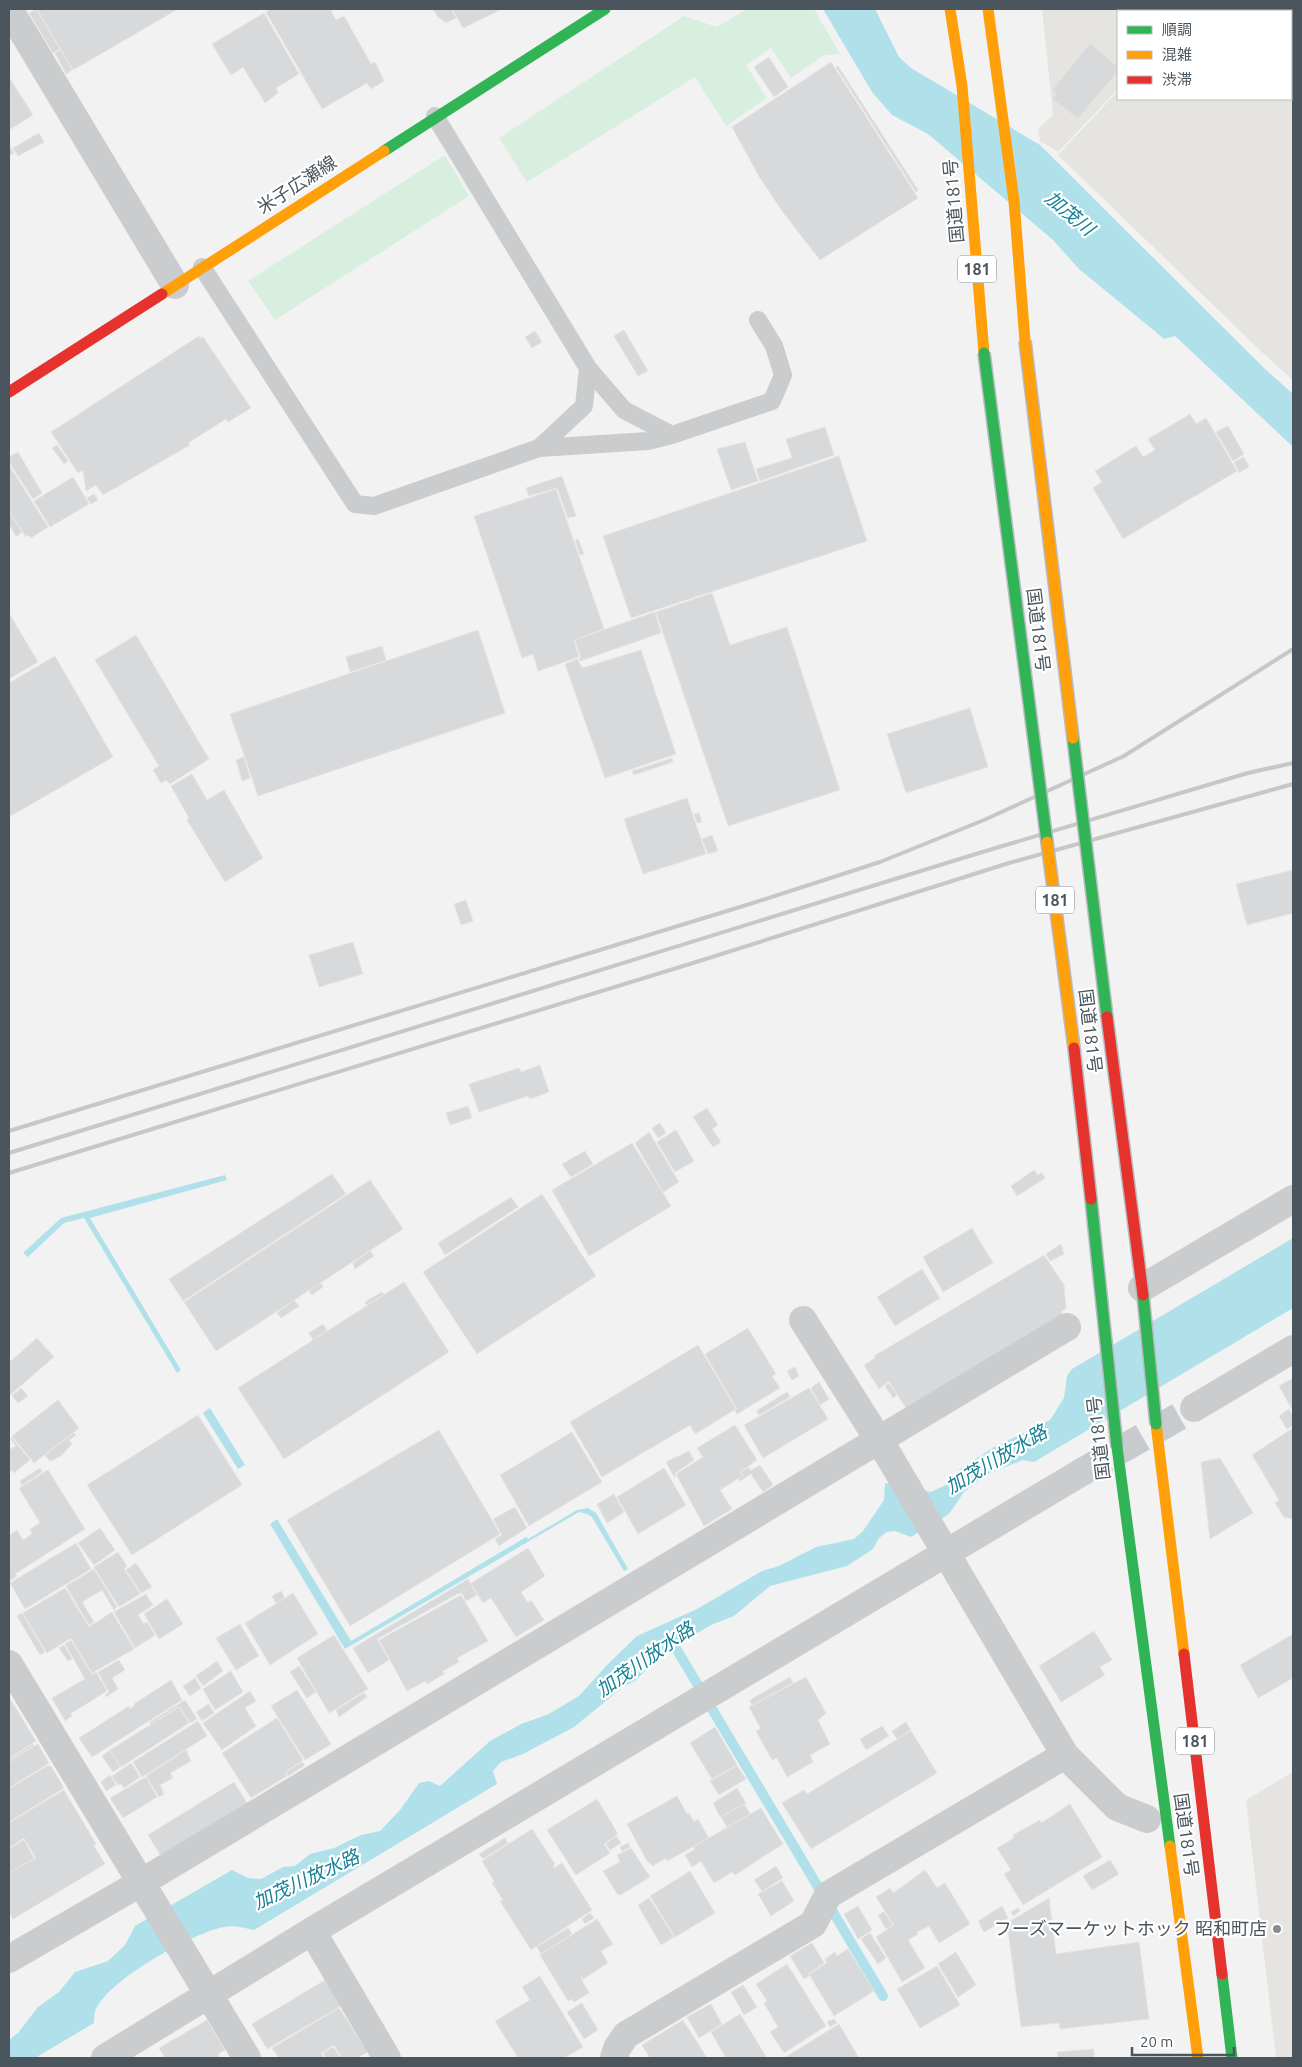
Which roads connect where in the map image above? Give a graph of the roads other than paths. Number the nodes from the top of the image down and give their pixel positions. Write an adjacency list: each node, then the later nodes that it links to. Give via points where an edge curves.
1 (9, 9): 7 (street)
2 (605, 9): 5 (main road, 米子広瀬線)
3 (950, 9): 33 (main road, 国道181号 / 181, bridge, via 962,86 984,353 1077,1070 1117,1447)
4 (988, 9): 14 (main road, 国道181号 / 181, bridge, via 1014,201 1025,341)
5 (435, 116): 6 (main road, 米子広瀬線); 9 (lane)
6 (202, 267): 7 (main road, 米子広瀬線); 12 (lane, via 355,504 374,506)
7 (175, 285): 10 (main road, 米子広瀬線)
8 (758, 320): 11 (lane, via 774,346 783,375 772,401)
9 (588, 368): 11 (lane, via 624,410); 12 (lane, via 584,406)
10 (9, 392)
11 (672, 435): 12 (lane, via 648,440)
12 (539, 448)
13 (1293, 1198): 14 (street)
14 (1142, 1288): 34 (main road, 国道181号 / 181, bridge)
15 (803, 1320): 19 (street)
16 (1067, 1327): 19 (street)
17 (1293, 1349): 18 (street)
18 (1194, 1408)
19 (884, 1449): 21 (street); 25 (street)
20 (1082, 1472): 21 (street)
21 (942, 1549): 23 (street); 26 (street)
22 (9, 1664): 25 (street)
23 (1064, 1755): 24 (street, via 1117,1807); 32 (street, via 828,1895 813,1924 626,2034)
24 (1147, 1819)
25 (145, 1888): 27 (street); 28 (street)
26 (312, 1931): 28 (street); 31 (street)
27 (9, 1959)
28 (205, 1988): 29 (street); 30 (street)
29 (105, 2058)
30 (247, 2058)
31 (388, 2058)
32 (614, 2058)
33 (1198, 2058)
34 (1232, 2058)

